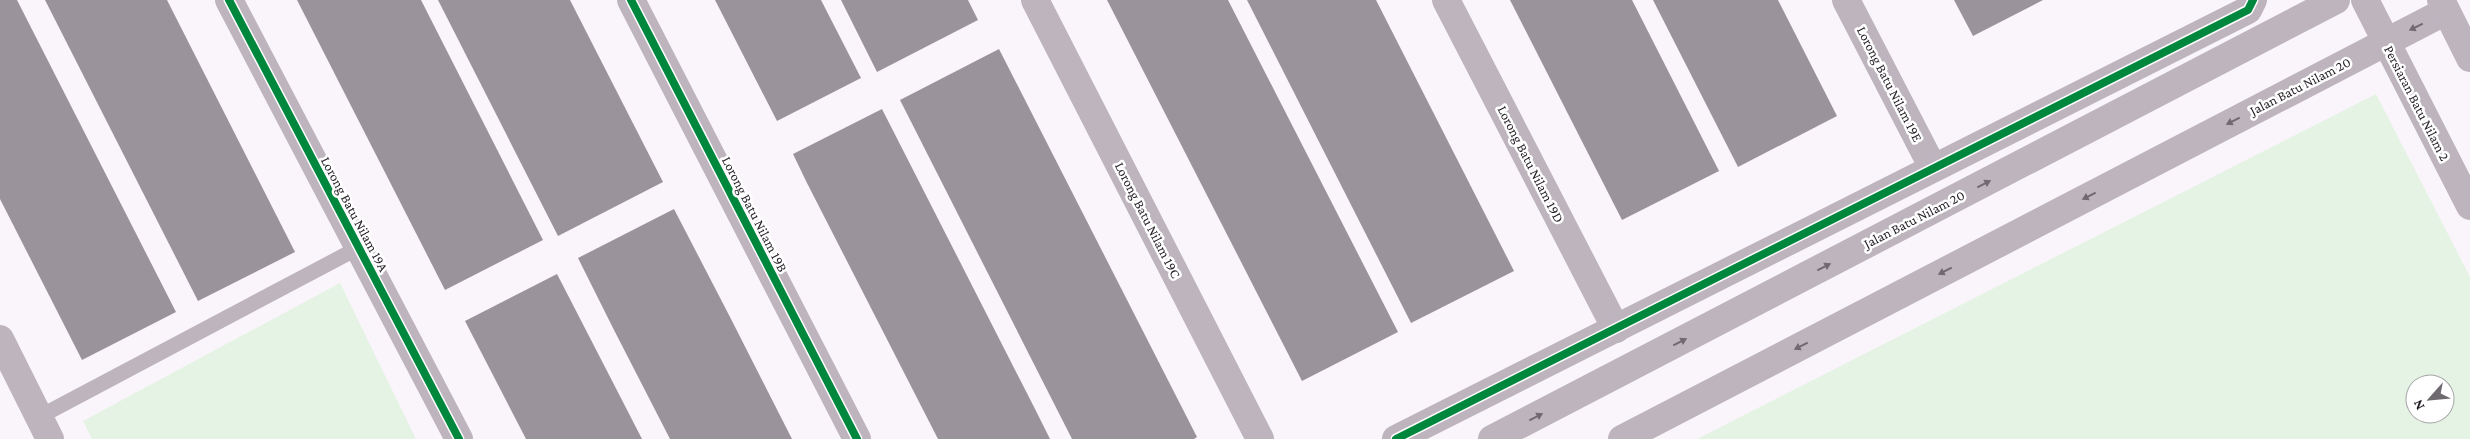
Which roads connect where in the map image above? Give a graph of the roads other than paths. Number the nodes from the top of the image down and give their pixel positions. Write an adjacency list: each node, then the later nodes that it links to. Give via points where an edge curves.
1 (229, 0): 14 (street, Lorong Batu Nilam 19A)
2 (631, 0): 19 (street, Lorong Batu Nilam 19B)
3 (1035, 0): 20 (street, Lorong Batu Nilam 19C)
4 (1446, 0): 15 (street, Lorong Batu Nilam 19D)
5 (1846, 0): 12 (street, Lorong Batu Nilam 19E)
6 (2336, 0): 22 (street, Jalan Batu Nilam 20, one-way to 6)
7 (2365, 0): 10 (street, Persiaran Batu Nilam 2)
8 (2250, 5): 12 (street)
9 (2444, 6): 10 (street, Jalan Batu Nilam 20, one-way to 10); 11 (street)
10 (2385, 42): 13 (street, Persiaran Batu Nilam 2); 23 (street, Jalan Batu Nilam 20, one-way to 23)
11 (2470, 58)
12 (1933, 168): 15 (street)
13 (2470, 206)
14 (358, 248): 17 (lane); 18 (street, Lorong Batu Nilam 19A)
15 (1616, 329): 21 (street)
16 (0, 339): 17 (street)
17 (45, 428)
18 (459, 439)
19 (857, 439)
20 (1260, 439)
21 (1396, 439)
22 (1492, 439)
23 (1622, 439)

